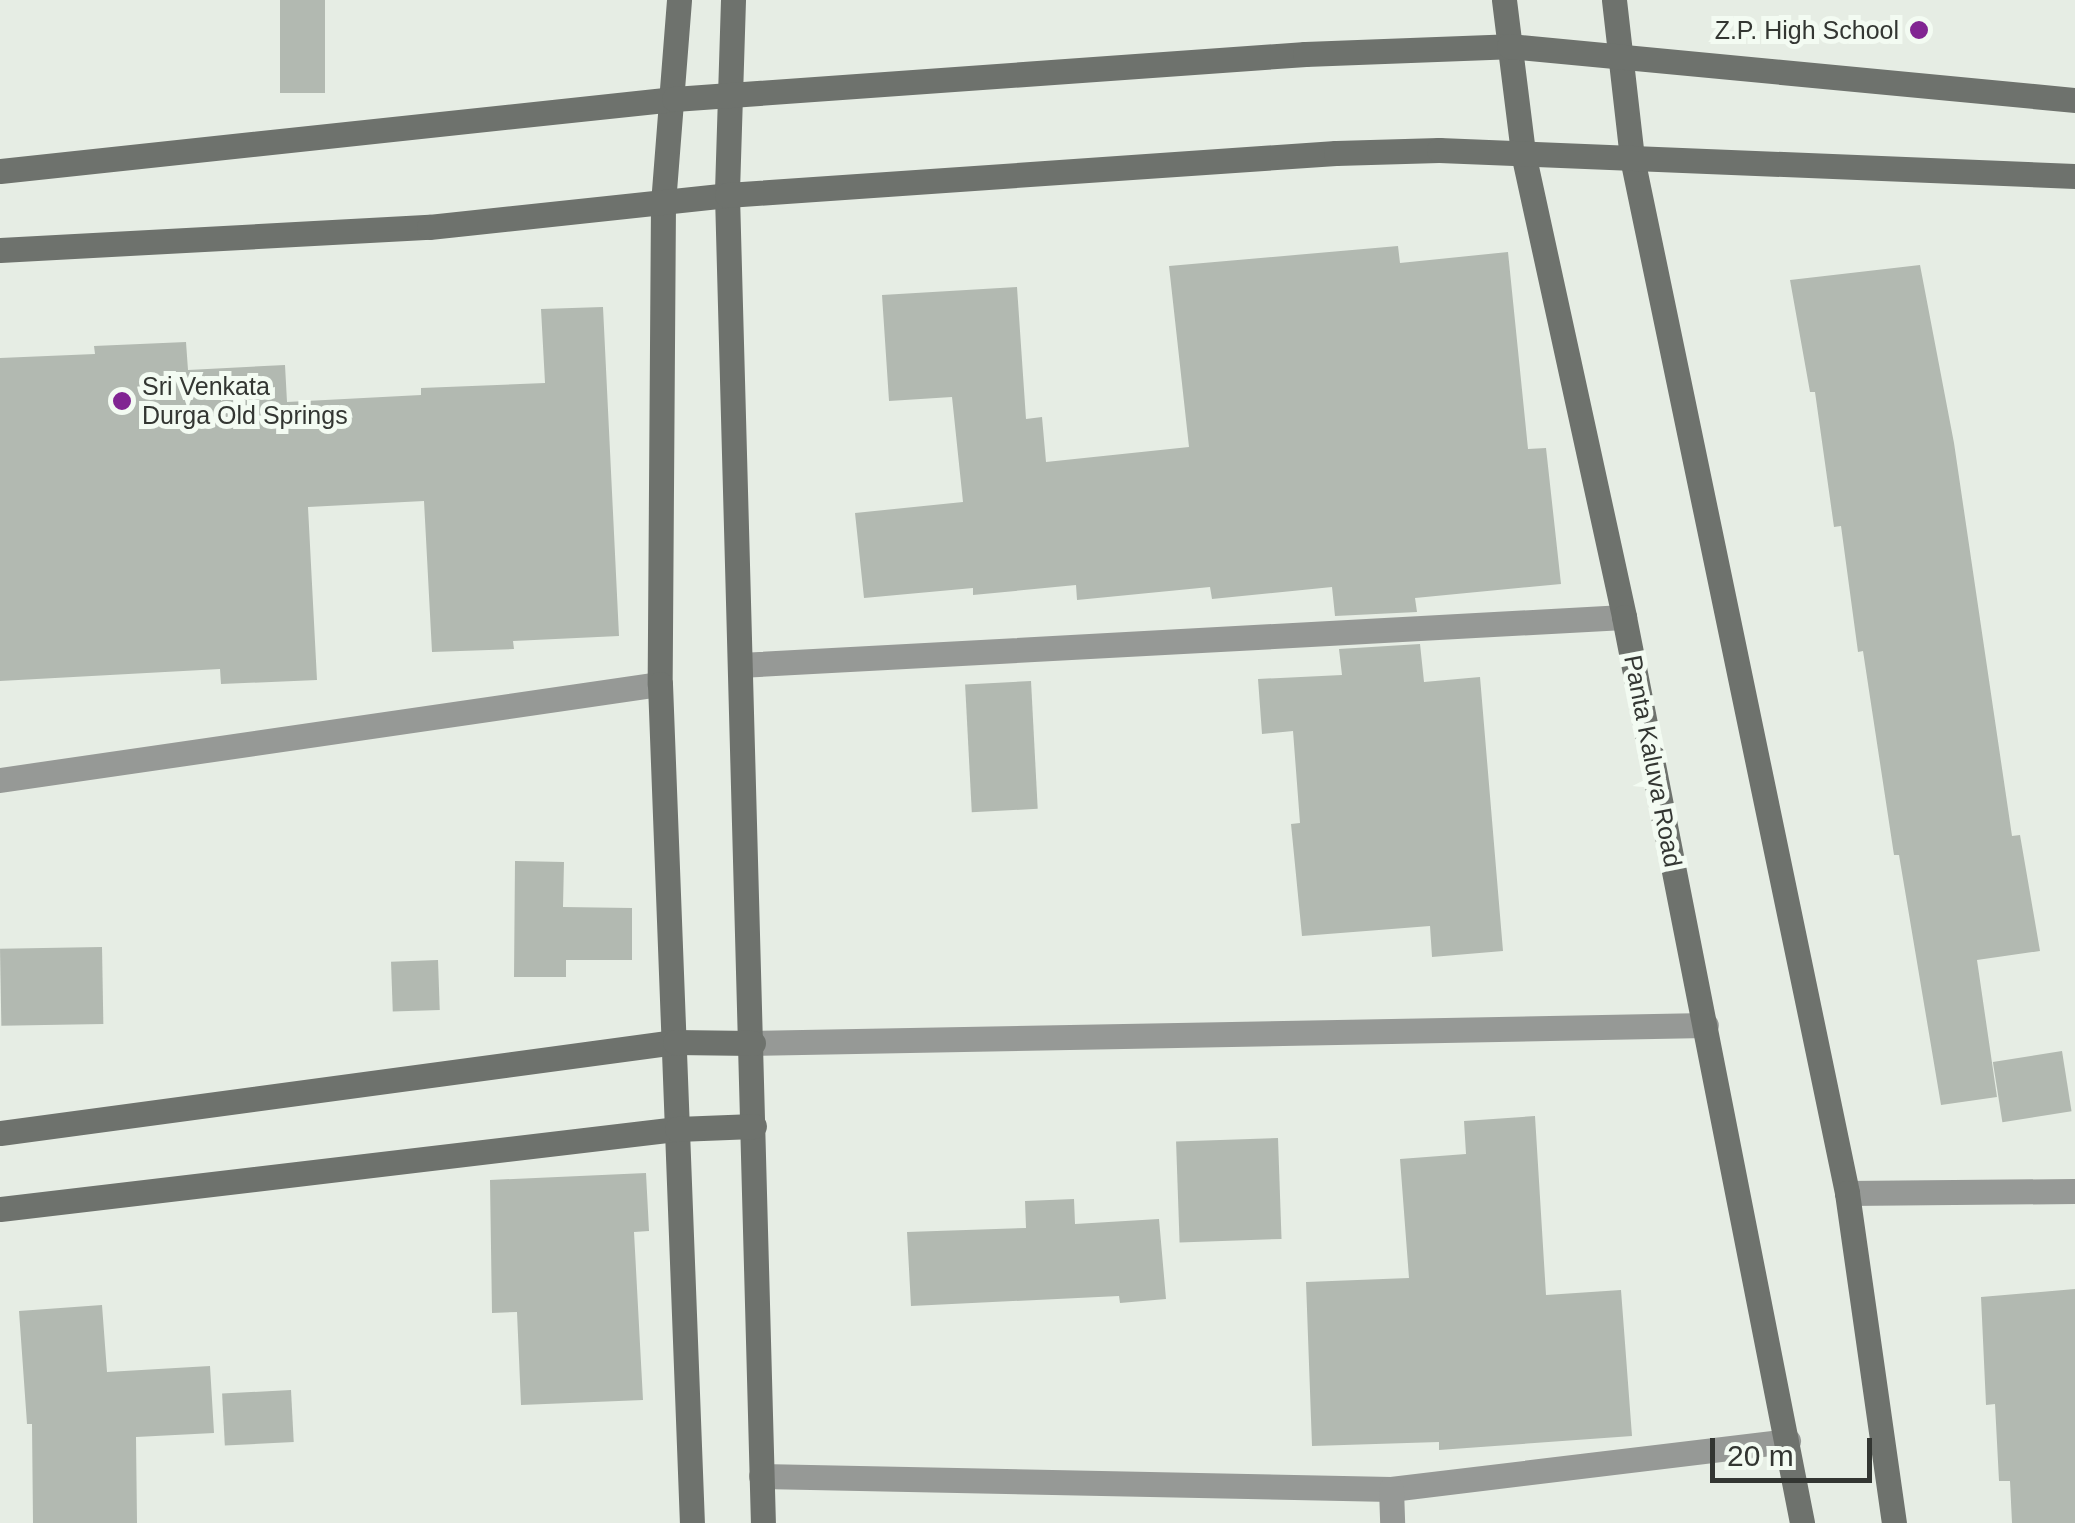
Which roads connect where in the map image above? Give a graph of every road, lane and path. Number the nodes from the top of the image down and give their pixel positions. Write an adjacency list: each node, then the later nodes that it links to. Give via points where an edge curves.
1 (679, 0): 8 (street)
2 (733, 0): 7 (street)
3 (1504, 0): 5 (street, Panta Kaluva Road)
4 (1614, 0): 6 (street)
5 (1509, 46): 6 (street); 7 (street, via 1305,54); 10 (street, Panta Kaluva Road)
6 (1622, 56): 9 (street); 11 (street)
7 (730, 96): 8 (street); 14 (street)
8 (674, 99): 12 (street); 15 (street)
9 (2075, 100)
10 (1524, 153): 11 (street); 14 (street, via 1336,152); 17 (street, Panta Kaluva Road)
11 (1632, 158): 13 (street); 28 (street)
12 (0, 172)
13 (2075, 176)
14 (727, 195): 15 (street); 18 (street)
15 (663, 203): 16 (street, via 428,226); 19 (street)
16 (0, 250)
17 (1624, 617): 18 (street); 21 (street, Panta Kaluva Road)
18 (740, 665): 23 (street)
19 (660, 684): 20 (street); 22 (street)
20 (0, 780)
21 (1706, 1025): 23 (street); 30 (street, Panta Kaluva Road)
22 (675, 1042): 23 (street); 25 (street); 26 (street)
23 (752, 1044): 24 (street)
24 (754, 1126): 25 (street); 31 (street)
25 (676, 1129): 29 (street); 33 (street)
26 (0, 1132)
27 (2075, 1190): 28 (street)
28 (1848, 1193): 37 (street)
29 (0, 1209)
30 (1788, 1441): 32 (street); 36 (street, Panta Kaluva Road)
31 (761, 1476): 32 (street); 34 (street)
32 (1391, 1489): 35 (street)
33 (692, 1523)
34 (763, 1523)
35 (1392, 1523)
36 (1802, 1523)
37 (1894, 1523)

